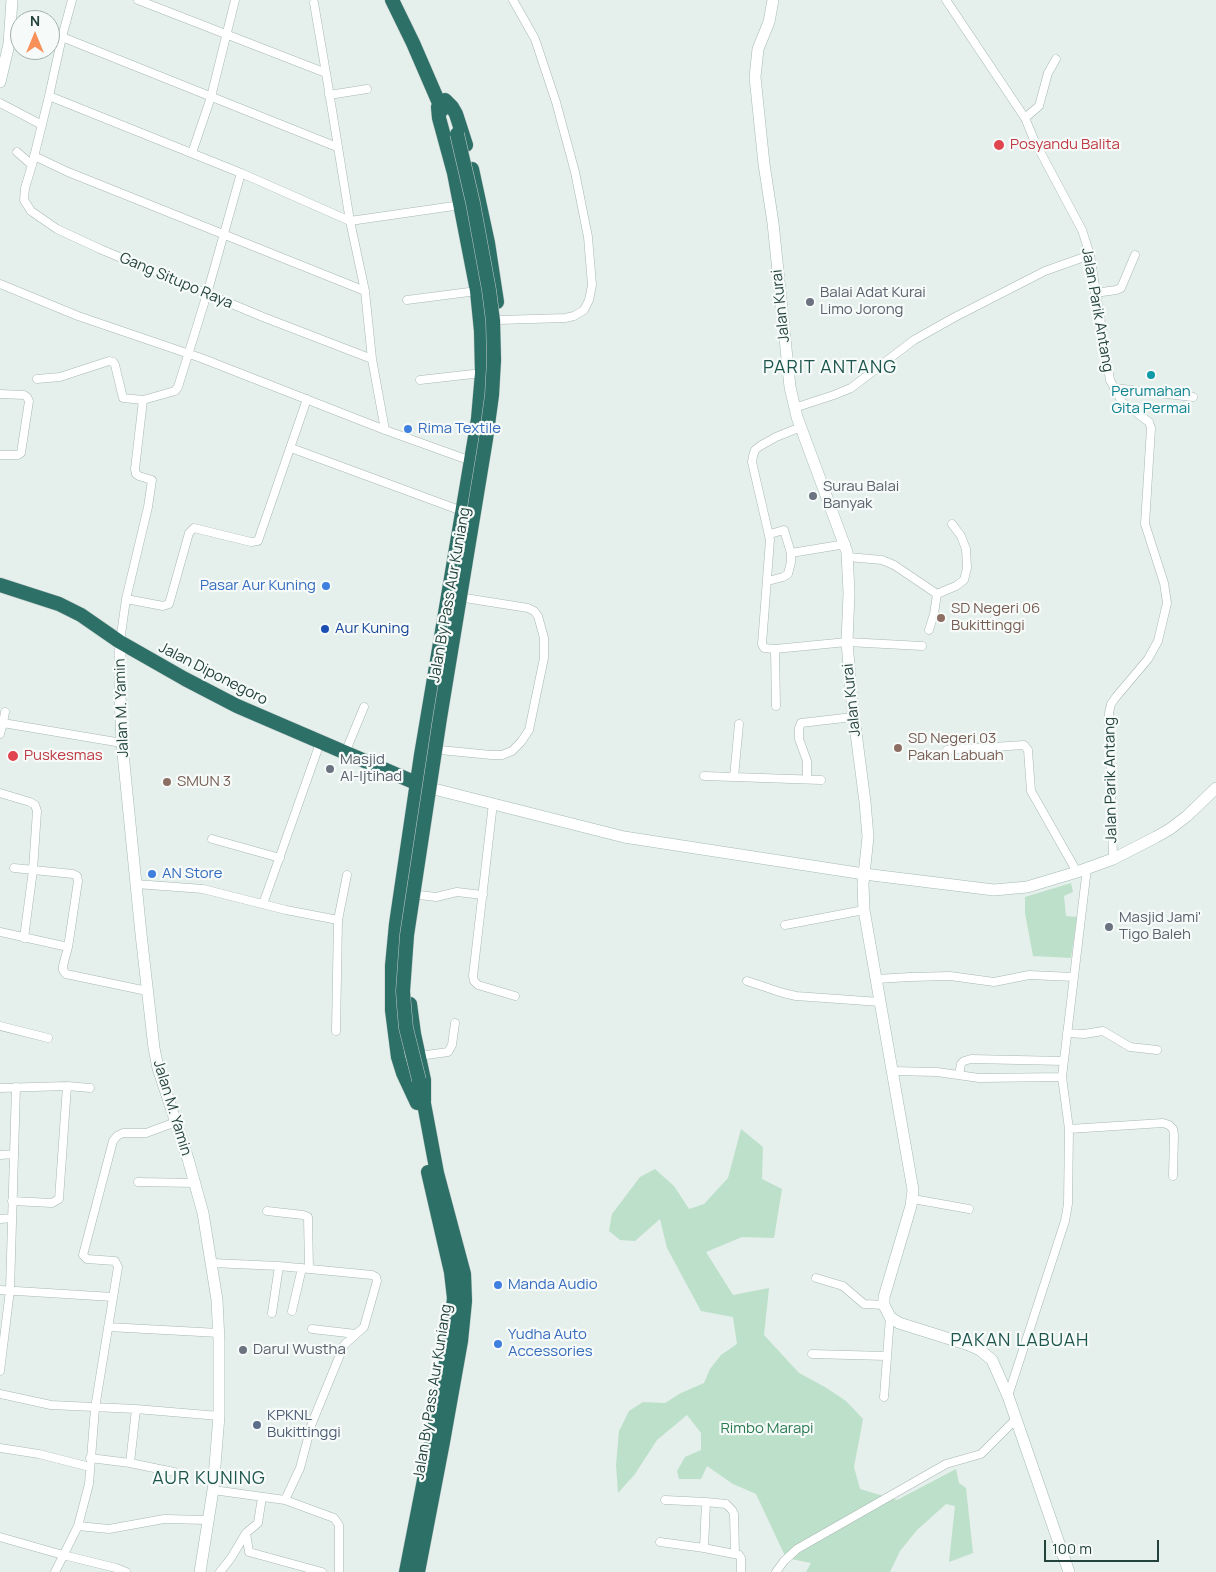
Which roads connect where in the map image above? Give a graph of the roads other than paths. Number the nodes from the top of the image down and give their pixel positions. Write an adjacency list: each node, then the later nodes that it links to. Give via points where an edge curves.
1 (12, 0): 13 (street)
2 (72, 0): 12 (street, Gang Situpo Raya)
3 (138, 0): 11 (street)
4 (235, 0): 11 (street)
5 (392, 0): 21 (highway, Jalan By Pass Aur Kuniang)
6 (401, 0): 21 (highway, Jalan By Pass Aur Kuniang, via 423,46)
7 (513, 0): 42 (street, via 535,39 561,119 586,227 592,285 584,310 574,316)
8 (773, 0): 53 (street, Jalan Kurai, via 769,22 758,49 755,77)
9 (946, 0): 23 (street, Jalan Parik Antang)
10 (314, 3): 15 (street)
11 (227, 34): 15 (street); 20 (street)
12 (62, 37): 19 (street, Gang Situpo Raya); 20 (street)
13 (4, 45): 16 (street)
14 (1056, 59): 23 (street, via 1048,73 1039,106)
15 (326, 73): 18 (street)
16 (0, 82)
17 (367, 89): 18 (street)
18 (329, 95): 25 (street)
19 (49, 96): 24 (street, Gang Situpo Raya); 27 (street)
20 (211, 97): 25 (street); 27 (street)
21 (442, 101): 31 (highway, Jalan By Pass Aur Kuniang, via 438,107 439,118); 42 (highway, Jalan By Pass Aur Kuniang, via 456,114 467,148 488,243); 137 (highway, Jalan By Pass Aur Kuniang, via 454,135 481,272 488,378 481,439 400,935 400,1029)
22 (0, 103): 24 (street)
23 (1025, 118): 35 (street, Jalan Parik Antang, via 1082,230)
24 (42, 125): 28 (street, Gang Situpo Raya)
25 (338, 147): 32 (street)
26 (17, 152): 29 (street)
27 (192, 153): 30 (street)
28 (34, 156): 29 (street, Gang Situpo Raya); 33 (street)
29 (32, 165): 40 (street, Gang Situpo Raya, via 24,200 31,210 56,229)
30 (241, 173): 32 (street); 33 (street)
31 (461, 205): 32 (street); 38 (highway, Jalan By Pass Aur Kuniang)
32 (350, 221): 37 (street)
33 (223, 235): 37 (street); 40 (street)
34 (1136, 254): 39 (street, via 1121,288)
35 (1090, 255): 39 (street, Jalan Parik Antang); 53 (street, via 1045,271 954,317 914,340 851,388)
36 (0, 284): 43 (street, via 78,316)
37 (365, 291): 44 (street)
38 (477, 291): 41 (street); 45 (highway, Jalan By Pass Aur Kuniang)
39 (1096, 293): 48 (street, Jalan Parik Antang, via 1107,368)
40 (207, 294): 43 (street); 44 (street, Gang Situpo Raya)
41 (407, 300)
42 (499, 320): 68 (highway, Jalan By Pass Aur Kuniang, via 496,412)
43 (189, 354): 51 (street); 52 (street, via 175,391)
44 (372, 358): 55 (street)
45 (482, 373): 47 (street); 58 (highway, Jalan By Pass Aur Kuniang)
46 (37, 379): 52 (street, via 60,377 110,361 115,365 123,398)
47 (420, 380)
48 (1114, 388): 50 (street); 100 (street, Jalan Parik Antang, via 1122,402 1151,425 1145,524 1167,603 1158,641 1148,659 1111,704 1109,713)
49 (0, 394): 57 (street, via 24,395 29,401 21,454)
50 (1193, 397)
51 (307, 399): 55 (street); 56 (street)
52 (143, 400): 69 (street, via 135,469 139,476 152,480)
53 (794, 408): 54 (street, Jalan Kurai)
54 (801, 427): 61 (street, via 760,446 753,456); 62 (street, Jalan Kurai)
55 (385, 430): 58 (street)
56 (290, 448): 59 (street); 69 (street, via 258,541 250,542 194,528 189,533 168,604 162,606)
57 (0, 455)
58 (471, 460): 59 (highway, Jalan By Pass Aur Kuniang)
59 (462, 511): 75 (highway, Jalan By Pass Aur Kuniang)
60 (952, 524): 67 (street, via 966,549 967,568 964,580)
61 (770, 534): 63 (street, via 784,530); 65 (street)
62 (846, 544): 63 (street); 64 (street, Jalan Kurai)
63 (791, 553): 65 (street, via 788,574)
64 (848, 557): 67 (street, via 888,562); 72 (street, Jalan Kurai)
65 (768, 581): 74 (street, via 762,644 764,648)
66 (0, 585): 71 (highway, Jalan Diponegoro, via 59,604)
67 (937, 594): 70 (street)
68 (465, 598): 76 (highway, Jalan By Pass Aur Kuniang); 86 (street, via 534,611 544,638 544,658 529,730 512,751 491,755)
69 (126, 599): 71 (street)
70 (929, 630)
71 (120, 642): 84 (street, Jalan M. Yamin); 85 (highway, Jalan Diponegoro, via 237,706)
72 (847, 642): 73 (street); 74 (street); 80 (street, Jalan Kurai)
73 (922, 646)
74 (775, 649): 77 (street)
75 (435, 678): 76 (highway); 93 (highway, Jalan By Pass Aur Kuniang)
76 (451, 681): 86 (highway, Jalan By Pass Aur Kuniang)
77 (776, 706)
78 (364, 707): 88 (street)
79 (5, 712): 81 (street)
80 (853, 717): 91 (street, via 801,723 799,739 807,761); 105 (street, Jalan Kurai, via 868,838)
81 (3, 723): 83 (street); 84 (street)
82 (739, 724): 90 (street)
83 (0, 734)
84 (122, 742): 106 (street, Jalan M. Yamin)
85 (320, 743): 88 (highway, Jalan Diponegoro); 99 (street)
86 (440, 750): 95 (highway, Jalan By Pass Aur Kuniang)
87 (947, 750): 103 (street, via 1024,745 1028,750 1031,792)
88 (345, 753): 93 (highway, Jalan Diponegoro)
89 (704, 776): 90 (street)
90 (734, 777): 91 (street)
91 (807, 778): 92 (street)
92 (821, 780)
93 (416, 784): 137 (highway, Jalan By Pass Aur Kuniang, via 396,924 391,991 398,1057 405,1078)
94 (1216, 788): 100 (street, via 1170,828)
95 (434, 789): 97 (street); 107 (highway, Jalan By Pass Aur Kuniang)
96 (0, 793): 102 (street, via 35,805)
97 (493, 803): 105 (street, via 624,838); 108 (street)
98 (212, 839): 99 (street)
99 (280, 858): 109 (street)
100 (1113, 859): 103 (street)
101 (14, 868): 102 (street)
102 (33, 870): 114 (street); 115 (street, via 77,876)
103 (1082, 870): 105 (street, via 1027,887 994,890); 116 (street)
104 (347, 874): 111 (street)
105 (864, 874): 110 (street, Jalan Kurai)
106 (136, 884): 109 (street, via 203,889); 119 (street, Jalan M. Yamin)
107 (418, 895): 108 (street, via 436,897 457,892); 128 (highway, Jalan By Pass Aur Kuniang, via 410,991)
108 (483, 895): 120 (street, via 474,982)
109 (263, 904): 111 (street)
110 (864, 910): 112 (street); 117 (street, Jalan Kurai)
111 (338, 920): 124 (street)
112 (785, 925)
113 (0, 932): 114 (street)
114 (24, 938): 115 (street)
115 (68, 947): 119 (street, via 63,966 66,974)
116 (1074, 976): 117 (street, via 1028,975 994,982 950,976); 125 (street)
117 (876, 979): 121 (street, Jalan Kurai)
118 (748, 982): 121 (street, via 796,996)
119 (147, 991): 138 (street, Jalan M. Yamin, via 158,1068)
120 (515, 996)
121 (880, 1002): 130 (street, Jalan Kurai)
122 (455, 1023): 128 (street, via 448,1052)
123 (0, 1026): 126 (street)
124 (336, 1031)
125 (1067, 1032): 127 (street, via 1103,1031 1130,1047); 129 (street)
126 (48, 1038)
127 (1157, 1050)
128 (419, 1056): 137 (highway, Jalan By Pass Aur Kuniang, via 425,1086)
129 (1064, 1061): 131 (street, via 971,1060 961,1064); 132 (street)
130 (892, 1071): 131 (street); 145 (street, Jalan Kurai)
131 (959, 1075): 132 (street, via 980,1078)
132 (1062, 1077): 139 (street)
133 (67, 1086): 134 (street); 136 (street); 146 (street, via 59,1199 52,1203)
134 (16, 1087): 135 (street); 140 (street)
135 (0, 1088)
136 (90, 1088)
137 (420, 1102): 178 (highway, Jalan By Pass Aur Kuniang, via 454,1298)
138 (176, 1122): 144 (street, Jalan M. Yamin); 157 (street, via 146,1133 123,1133 113,1141 83,1255 87,1259 117,1263)
139 (1069, 1129): 142 (street, via 1169,1125 1174,1136); 170 (street, via 1065,1221)
140 (14, 1154): 141 (street); 146 (street)
141 (0, 1155)
142 (1172, 1176)
143 (138, 1182): 144 (street)
144 (195, 1184): 151 (street, Jalan M. Yamin)
145 (913, 1199): 147 (street); 158 (street)
146 (12, 1201): 149 (street)
147 (969, 1209)
148 (267, 1211): 153 (street, via 308,1217)
149 (12, 1218): 150 (street); 156 (street)
150 (0, 1219)
151 (212, 1263): 152 (street); 164 (street, Jalan M. Yamin)
152 (278, 1266): 153 (street); 160 (street)
153 (305, 1268): 159 (street); 165 (street, via 376,1277 364,1327)
154 (816, 1278): 158 (street, via 843,1286 864,1304)
155 (0, 1290): 156 (street)
156 (10, 1290): 157 (street); 168 (street)
157 (113, 1297): 162 (street)
158 (884, 1305): 161 (street)
159 (292, 1311)
160 (272, 1313)
161 (890, 1317): 167 (street); 170 (street, via 899,1323 980,1350 996,1366)
162 (108, 1327): 164 (street); 172 (street)
163 (312, 1329): 165 (street)
164 (219, 1334): 174 (street, Jalan M. Yamin)
165 (356, 1334): 184 (street, via 344,1344 312,1423 300,1468)
166 (812, 1354): 167 (street)
167 (886, 1356): 171 (street)
168 (0, 1371)
169 (0, 1394): 172 (street, via 50,1405)
170 (1008, 1396): 175 (street)
171 (884, 1397)
172 (95, 1408): 173 (street); 177 (street)
173 (136, 1409): 174 (street); 179 (street)
174 (219, 1416): 182 (street, Jalan M. Yamin)
175 (1016, 1419): 204 (street, via 981,1454 946,1464 797,1550); 205 (street)
176 (0, 1448): 180 (street)
177 (90, 1458): 179 (street); 180 (street)
178 (434, 1458): 201 (highway, Jalan By Pass Aur Kuniang); 202 (highway, Jalan By Pass Aur Kuniang)
179 (130, 1462): 181 (street)
180 (90, 1467): 188 (street, via 88,1490)
181 (174, 1472)
182 (213, 1490): 183 (street); 187 (street, Jalan M. Yamin)
183 (262, 1497): 184 (street); 189 (street, via 258,1523)
184 (285, 1500): 200 (street, via 337,1521)
185 (665, 1500): 186 (street)
186 (706, 1502): 192 (street); 193 (street, via 726,1504 732,1510)
187 (209, 1520): 188 (street, via 164,1519 109,1529); 197 (street, Jalan M. Yamin)
188 (78, 1526): 194 (street)
189 (246, 1533): 198 (street); 199 (street, via 249,1552)
190 (0, 1537): 194 (street)
191 (660, 1542): 192 (street)
192 (704, 1548): 193 (street)
193 (735, 1554): 203 (street, via 741,1558)
194 (63, 1555): 195 (street); 196 (street)
195 (55, 1572)
196 (126, 1572)
197 (200, 1572)
198 (220, 1572)
199 (322, 1572)
200 (338, 1572)
201 (406, 1572)
202 (418, 1572)
203 (741, 1572)
204 (776, 1572)
205 (1068, 1572)

